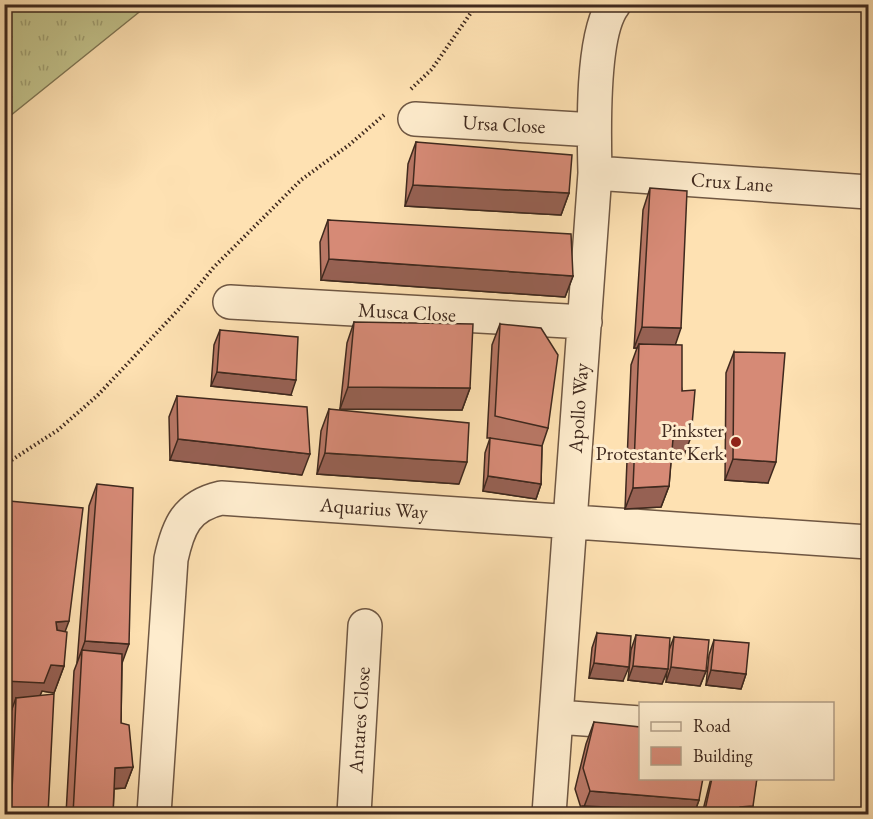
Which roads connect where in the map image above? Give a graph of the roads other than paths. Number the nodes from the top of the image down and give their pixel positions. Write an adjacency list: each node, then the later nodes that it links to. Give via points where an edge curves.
1 (614, 4): 3 (street, Apollo Way, via 601,32)
2 (403, 108): 3 (street, Ursa Close)
3 (594, 130): 4 (street, Apollo Way)
4 (595, 173): 5 (street, Crux Lane); 7 (street, Apollo Way)
5 (868, 192)
6 (230, 302): 7 (street, Musca Close)
7 (585, 322): 8 (street, Apollo Way)
8 (570, 521): 9 (street, Aquarius Way); 11 (street, Apollo Way); 13 (street, Aquarius Way, via 221,498 195,509 184,520 171,559)
9 (868, 542)
10 (365, 626): 14 (street, Antares Close)
11 (557, 717): 12 (street); 15 (street, Apollo Way)
12 (639, 723)
13 (154, 814)
14 (354, 814)
15 (549, 814)

